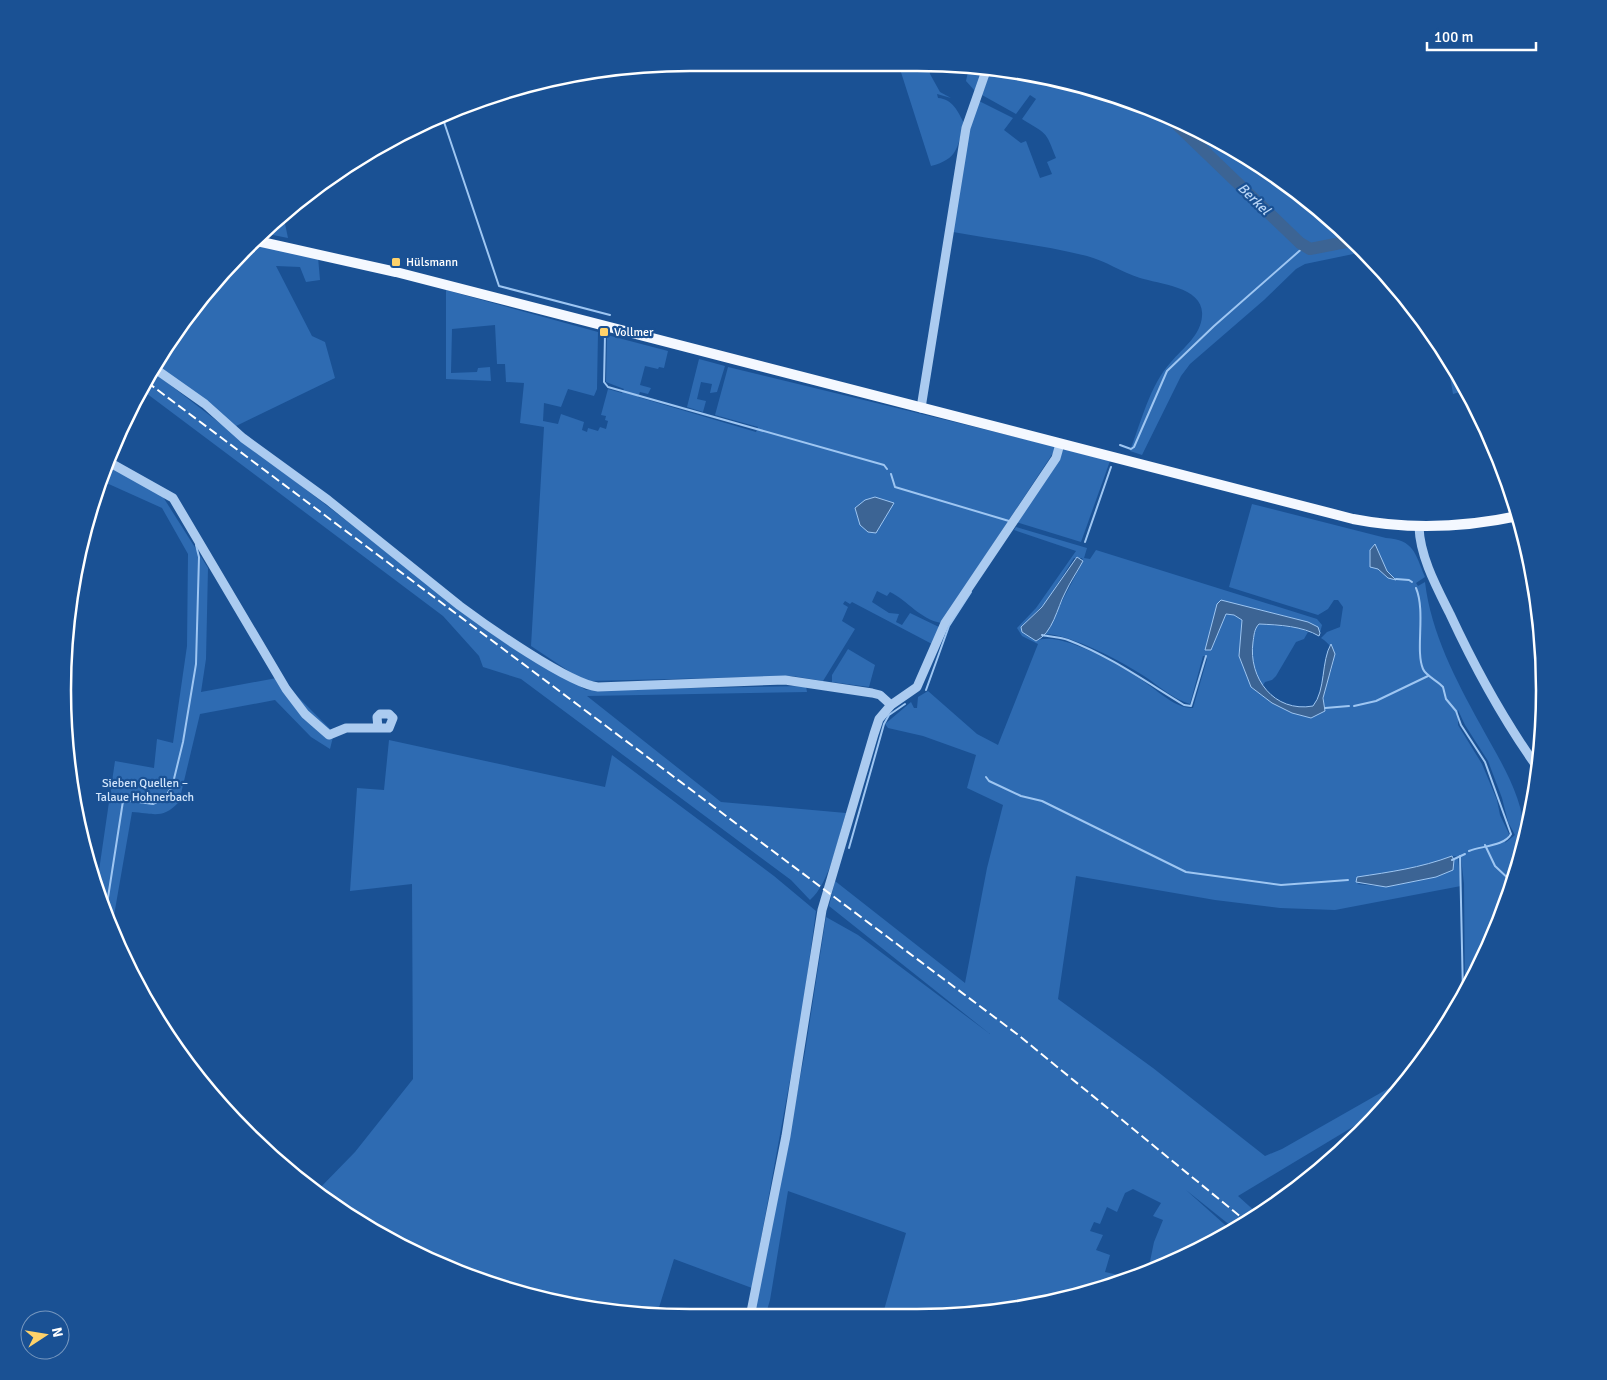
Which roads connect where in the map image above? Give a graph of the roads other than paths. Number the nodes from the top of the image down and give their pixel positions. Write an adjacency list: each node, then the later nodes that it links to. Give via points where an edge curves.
1 (984, 76): 4 (street, via 966,128)
2 (263, 242): 4 (main road, via 387,270)
3 (160, 372): 9 (street, via 205,404 243,438 328,500 460,606 580,682 598,687 785,680 872,693 880,695)
4 (921, 408): 5 (main road)
5 (1060, 444): 8 (main road, via 1353,519); 9 (street, via 1056,458 945,623 917,687)
6 (114, 465): 10 (street, via 173,498 286,689 305,714 329,735 346,728)
7 (1511, 517): 8 (main road, via 1460,526)
8 (1419, 527): 11 (street, via 1432,577 1472,660 1494,703)
9 (891, 705): 12 (street, via 879,719 822,910 786,1136)
10 (378, 728)
11 (1531, 758)
12 (752, 1309)

